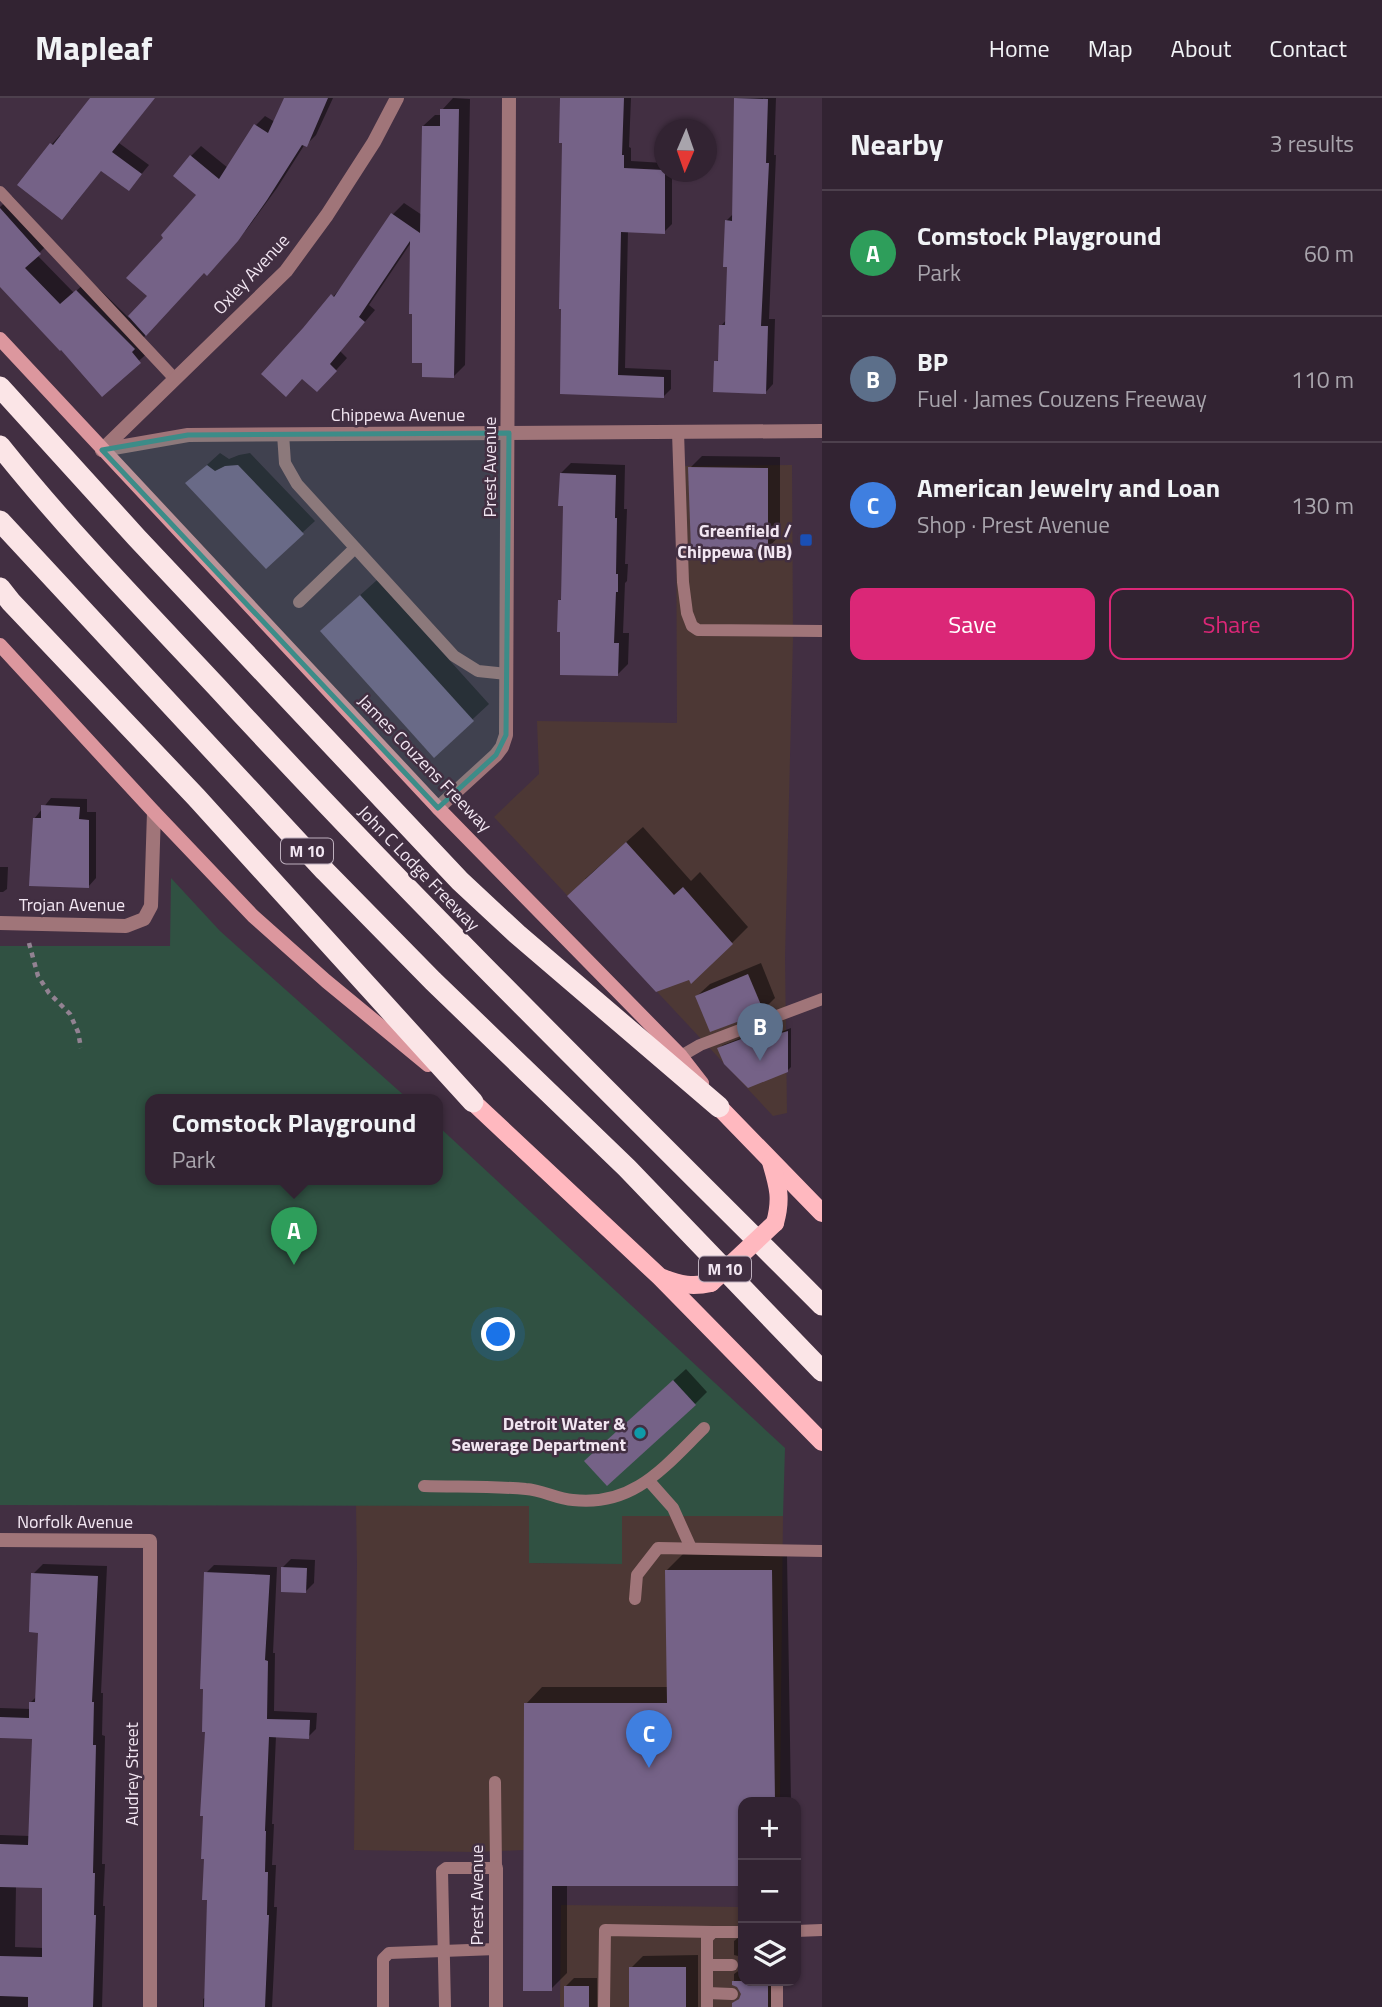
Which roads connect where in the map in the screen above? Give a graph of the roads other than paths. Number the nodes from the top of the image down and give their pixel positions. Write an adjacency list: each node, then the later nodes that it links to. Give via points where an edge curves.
1 (397, 98): 5 (street, Oxley Avenue, via 374,142 286,271)
2 (509, 98): 8 (street, Prest Avenue)
3 (0, 192): 5 (lane)
4 (0, 339): 12 (main road, James Couzens Freeway)
5 (175, 379): 12 (street, Oxley Avenue)
6 (0, 387): 26 (highway, via 460,881)
7 (822, 431): 9 (street, Chippewa Avenue)
8 (509, 432): 9 (street, Chippewa Avenue); 10 (street, Chippewa Avenue); 19 (street, Prest Avenue)
9 (678, 432): 17 (lane, via 682,582 692,626 698,630)
10 (284, 434): 12 (street, Chippewa Avenue, via 188,435); 14 (lane, via 285,463 297,484)
11 (0, 446): 30 (highway, John C Lodge Freeway / M 10, via 320,800)
12 (102, 450): 20 (main road, James Couzens Freeway)
13 (0, 521): 31 (highway, M 10, via 397,944 627,1168)
14 (355, 548): 16 (lane); 19 (lane, via 454,656 478,671)
15 (0, 588): 25 (highway)
16 (299, 602)
17 (822, 631)
18 (0, 645): 21 (main road)
19 (507, 674): 20 (street, Prest Avenue, via 502,747)
20 (438, 808): 24 (main road, James Couzens Freeway)
21 (154, 812): 22 (street, Trojan Avenue, via 151,905 144,919 126,926); 25 (main road, via 253,916)
22 (0, 923)
23 (822, 999): 24 (lane)
24 (681, 1056): 26 (main road, James Couzens Freeway)
25 (473, 1102): 29 (main road)
26 (719, 1107): 27 (main road, James Couzens Freeway)
27 (770, 1161): 28 (main road, James Couzens Freeway); 29 (main road, bridge, via 780,1204 775,1223 711,1283 696,1286)
28 (822, 1213)
29 (660, 1277): 33 (main road)
30 (822, 1305)
31 (822, 1370)
32 (704, 1428): 34 (lane)
33 (822, 1442)
34 (649, 1481): 35 (lane, via 600,1501 572,1500 528,1489); 38 (lane, via 673,1508)
35 (424, 1486)
36 (0, 1540): 37 (street, Norfolk Avenue)
37 (150, 1541): 53 (street, Audrey Street)
38 (691, 1548): 39 (lane); 40 (lane, via 658,1548 637,1575)
39 (822, 1551)
40 (635, 1599)
41 (495, 1782): 42 (lane, Prest Avenue)
42 (496, 1867): 47 (street, Prest Avenue); 48 (lane, via 442,1871)
43 (822, 1930): 44 (lane)
44 (801, 1931)
45 (713, 1932): 46 (lane); 49 (lane, via 707,1938); 57 (lane, via 605,1930)
46 (738, 1932)
47 (496, 1949): 48 (lane); 56 (street, Prest Avenue)
48 (444, 1950): 54 (lane, via 389,1953 383,1959); 55 (lane)
49 (707, 1965): 50 (lane); 51 (lane)
50 (732, 1965)
51 (707, 1993): 52 (lane); 58 (lane)
52 (732, 1993)
53 (150, 2007)
54 (383, 2007)
55 (444, 2007)
56 (496, 2007)
57 (604, 2007)
58 (707, 2007)

